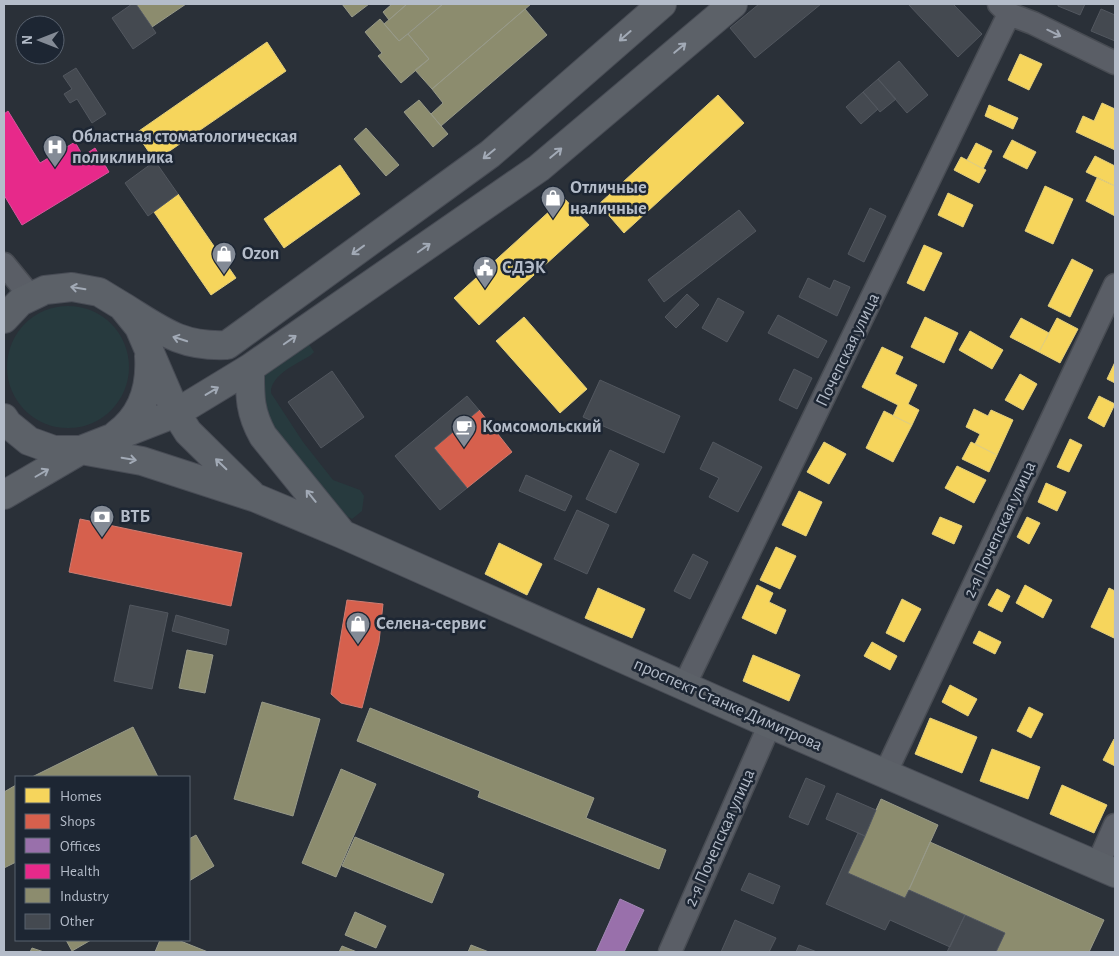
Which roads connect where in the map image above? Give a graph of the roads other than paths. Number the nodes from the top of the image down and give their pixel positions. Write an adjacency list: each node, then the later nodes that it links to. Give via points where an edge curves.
1 (662, 4): 7 (main road, one-way to 7, via 490,154 227,345 202,346 171,336)
2 (733, 4): 10 (main road, one-way to 2, via 539,168)
3 (1004, 9): 4 (street, one-way to 4); 17 (street, Почепская улица)
4 (1115, 63)
5 (4, 264): 8 (street)
6 (1115, 285): 19 (street, 2-я Почепская улица)
7 (122, 306): 8 (main road, one-way to 8, via 99,292 72,286 45,290); 9 (main road, via 139,327)
8 (13, 308)
9 (149, 352): 11 (main road); 13 (main road, via 150,379 143,404 128,426)
10 (250, 368): 11 (main road, one-way to 10); 16 (main road, проспект Станке Димитрова, one-way to 10, via 256,424 250,407)
11 (176, 413): 13 (main road); 15 (main road, one-way to 11, via 188,432)
12 (4, 418): 13 (main road, via 29,441 54,450)
13 (93, 446): 14 (main road, one-way to 13); 15 (main road, проспект Станке Димитрова, one-way to 15)
14 (4, 495)
15 (256, 498): 16 (main road, проспект Станке Димитрова)
16 (342, 534): 17 (main road, проспект Станке Димитрова)
17 (684, 684): 18 (main road, проспект Станке Димитрова)
18 (770, 724): 19 (main road, проспект Станке Димитрова); 22 (street, 2-я Почепская улица)
19 (885, 774): 21 (main road, проспект Станке Димитрова)
20 (1115, 826): 21 (street)
21 (1106, 870)
22 (670, 952)

